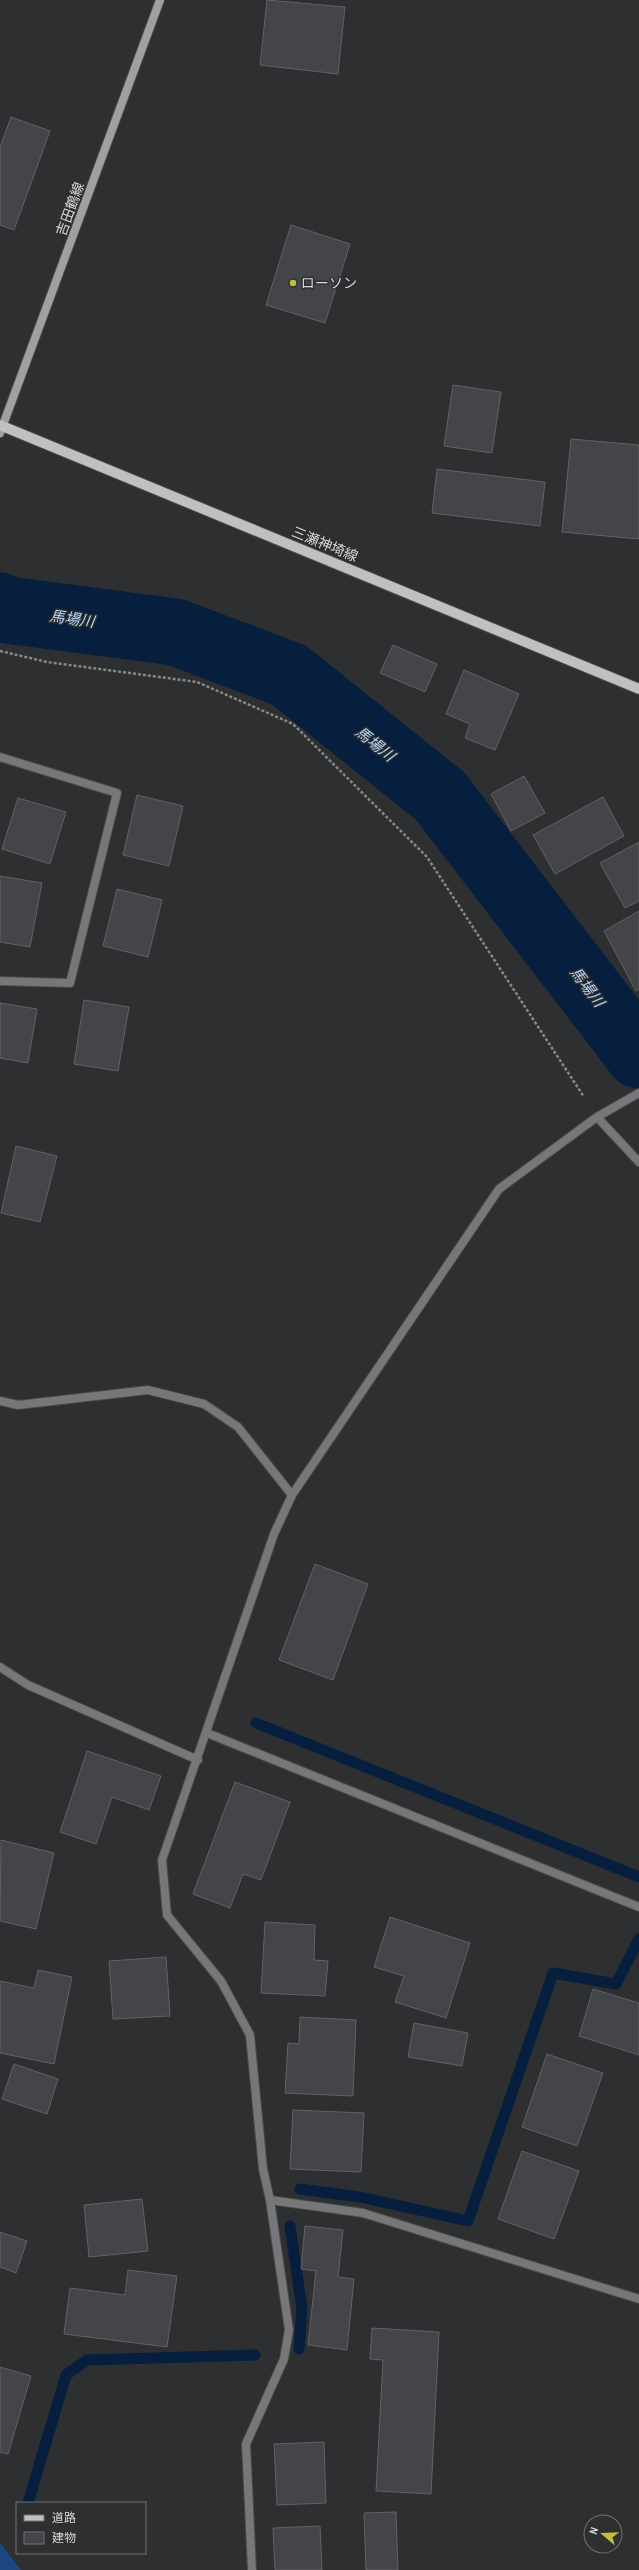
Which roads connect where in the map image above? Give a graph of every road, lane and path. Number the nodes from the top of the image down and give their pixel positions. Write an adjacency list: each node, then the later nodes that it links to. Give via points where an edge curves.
1 (160, 0): 2 (main road, 吉田鶴線)
2 (1, 428): 4 (main road, 三瀬神埼線)
3 (0, 651): 8 (path, via 46,662 197,682 293,724 427,857)
4 (639, 689)
5 (0, 757): 6 (street, via 117,793 70,983)
6 (0, 981)
7 (639, 1093): 8 (street)
8 (597, 1117): 9 (street); 11 (street, via 499,1189)
9 (639, 1162)
10 (0, 1401): 11 (street, via 18,1405 148,1390 204,1404 238,1427)
11 (292, 1495): 13 (street, via 274,1534)
12 (0, 1667): 14 (street, via 28,1685)
13 (207, 1733): 14 (street); 15 (street)
14 (198, 1760): 16 (street, via 162,1860 167,1915 221,1981 250,2035 263,2169)
15 (639, 1907)
16 (270, 2200): 17 (street, via 363,2213); 18 (street, via 289,2330 284,2359 246,2444)
17 (639, 2299)
18 (252, 2570)

